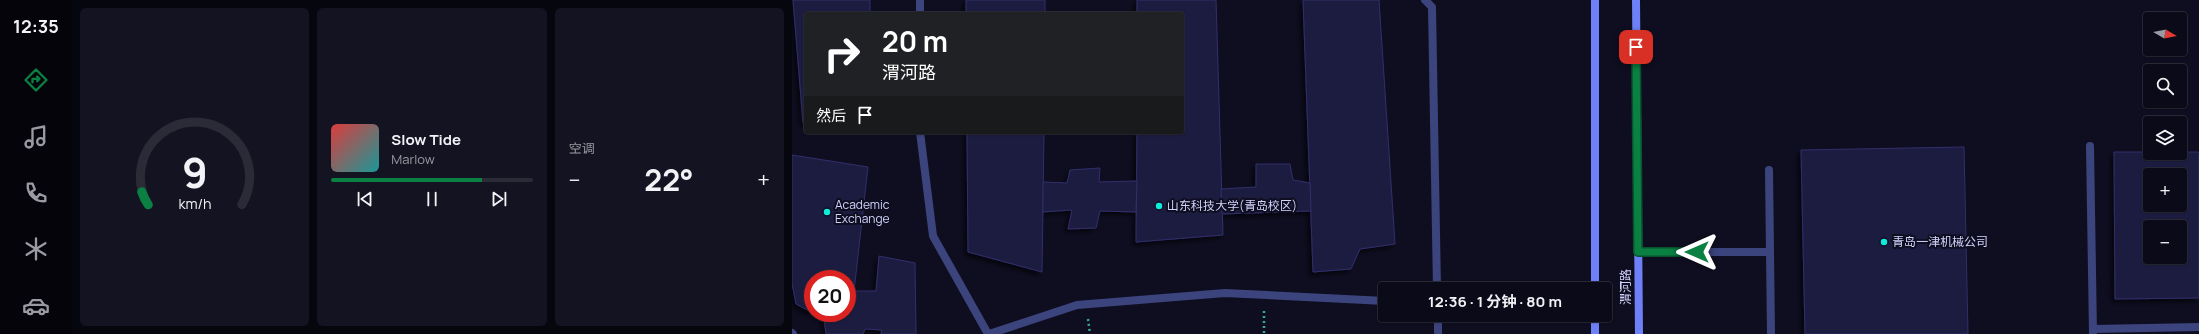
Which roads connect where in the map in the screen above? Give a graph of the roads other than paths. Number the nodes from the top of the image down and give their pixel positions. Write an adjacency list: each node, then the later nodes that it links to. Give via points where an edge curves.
1 (920, 0): 5 (lane)
2 (1425, 0): 11 (lane, via 1432,7)
3 (1595, 0): 12 (main road)
4 (1636, 0): 9 (main road, 渭河路)
5 (920, 12)
6 (920, 134): 18 (lane, via 933,236)
7 (2090, 146): 17 (lane)
8 (1769, 170): 10 (lane)
9 (1638, 252): 10 (lane); 21 (main road, 渭河路)
10 (1770, 252): 22 (lane)
11 (1437, 282)
12 (1595, 282)
13 (1378, 301): 18 (lane, via 1225,293 1077,305)
14 (1438, 322): 19 (lane)
15 (1595, 322): 20 (main road)
16 (2199, 327): 17 (lane)
17 (2093, 332)
18 (989, 334)
19 (1438, 334)
20 (1595, 334)
21 (1638, 334)
22 (1771, 334)

